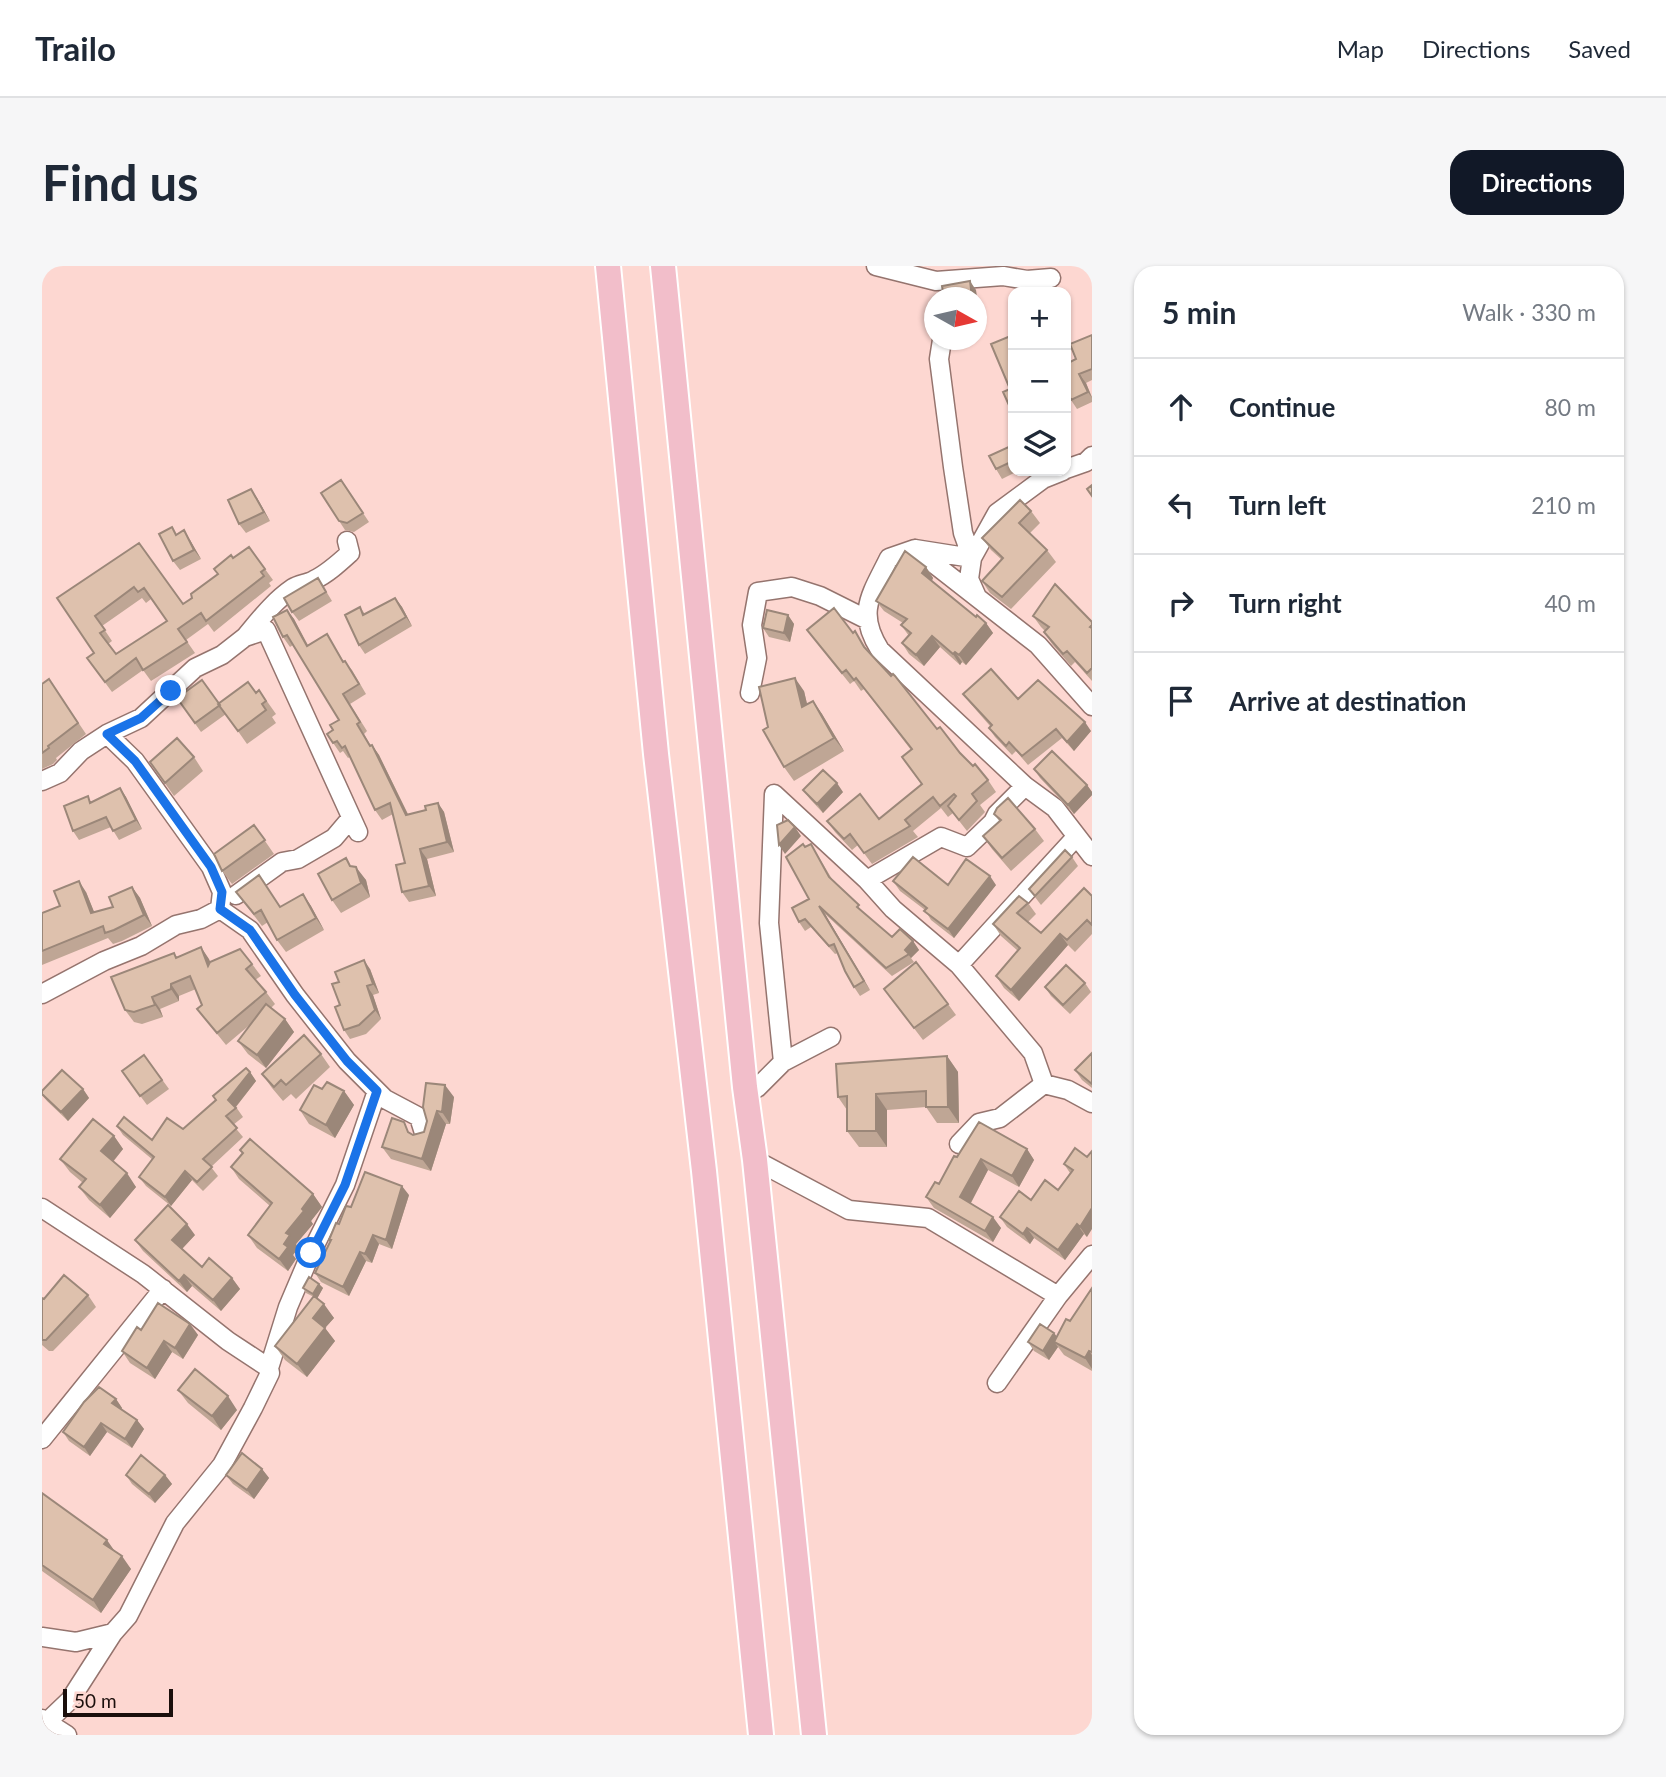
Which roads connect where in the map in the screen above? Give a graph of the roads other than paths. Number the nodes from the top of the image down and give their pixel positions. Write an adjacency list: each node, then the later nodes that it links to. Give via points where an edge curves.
1 (608, 266): 49 (highway)
2 (663, 266): 32 (highway)
3 (876, 266): 5 (street)
4 (1051, 278): 6 (street, via 1003,276)
5 (932, 287)
6 (947, 287)
7 (940, 350): 13 (street, via 963,533)
8 (1092, 456): 9 (street)
9 (1071, 467)
10 (1050, 476): 13 (street, via 997,513)
11 (347, 541): 16 (street, via 349,553 337,565 272,604)
12 (915, 549): 13 (street); 14 (street); 15 (street, via 889,558 870,597)
13 (972, 558): 14 (street, via 970,579)
14 (977, 597): 18 (street, via 1038,645)
15 (866, 619): 17 (street, via 792,587 758,592 752,625 757,658); 21 (street, via 880,650)
16 (245, 637): 19 (street, via 195,668 141,718); 25 (street, via 266,630 355,825 298,859 282,862)
17 (750, 693)
18 (1092, 706)
19 (107, 734): 20 (street, via 81,751 60,773); 26 (street, via 135,761 211,867 222,892)
20 (42, 781)
21 (1024, 786): 22 (street, via 1055,808); 24 (street, via 967,847 941,837)
22 (1076, 837): 23 (street); 27 (street)
23 (1092, 856)
24 (867, 880): 27 (street); 30 (street, via 774,794 769,923)
25 (236, 895)
26 (220, 909): 28 (street, via 176,925); 33 (street, via 250,930 347,1061)
27 (958, 965): 31 (street, via 1033,1053)
28 (42, 994)
29 (831, 1037): 30 (street)
30 (783, 1062): 32 (street, via 757,1088)
31 (1044, 1084): 34 (street); 36 (street, via 1000,1118 979,1123)
32 (745, 1087): 37 (highway)
33 (377, 1091): 35 (street, via 419,1117); 42 (street, via 345,1185 288,1307)
34 (1092, 1103)
35 (425, 1136)
36 (958, 1144)
37 (755, 1160): 41 (street, via 849,1210 928,1218); 50 (highway)
38 (42, 1208): 40 (street)
39 (1092, 1255): 41 (street)
40 (163, 1289): 42 (street); 44 (street)
41 (1058, 1296): 43 (street)
42 (269, 1368): 45 (street, via 266,1383 222,1465 175,1523 128,1616)
43 (997, 1383)
44 (42, 1439)
45 (113, 1633): 46 (street, via 76,1642); 47 (street, via 70,1700)
46 (42, 1637)
47 (45, 1720): 48 (street)
48 (67, 1735)
49 (761, 1735)
50 (814, 1735)

